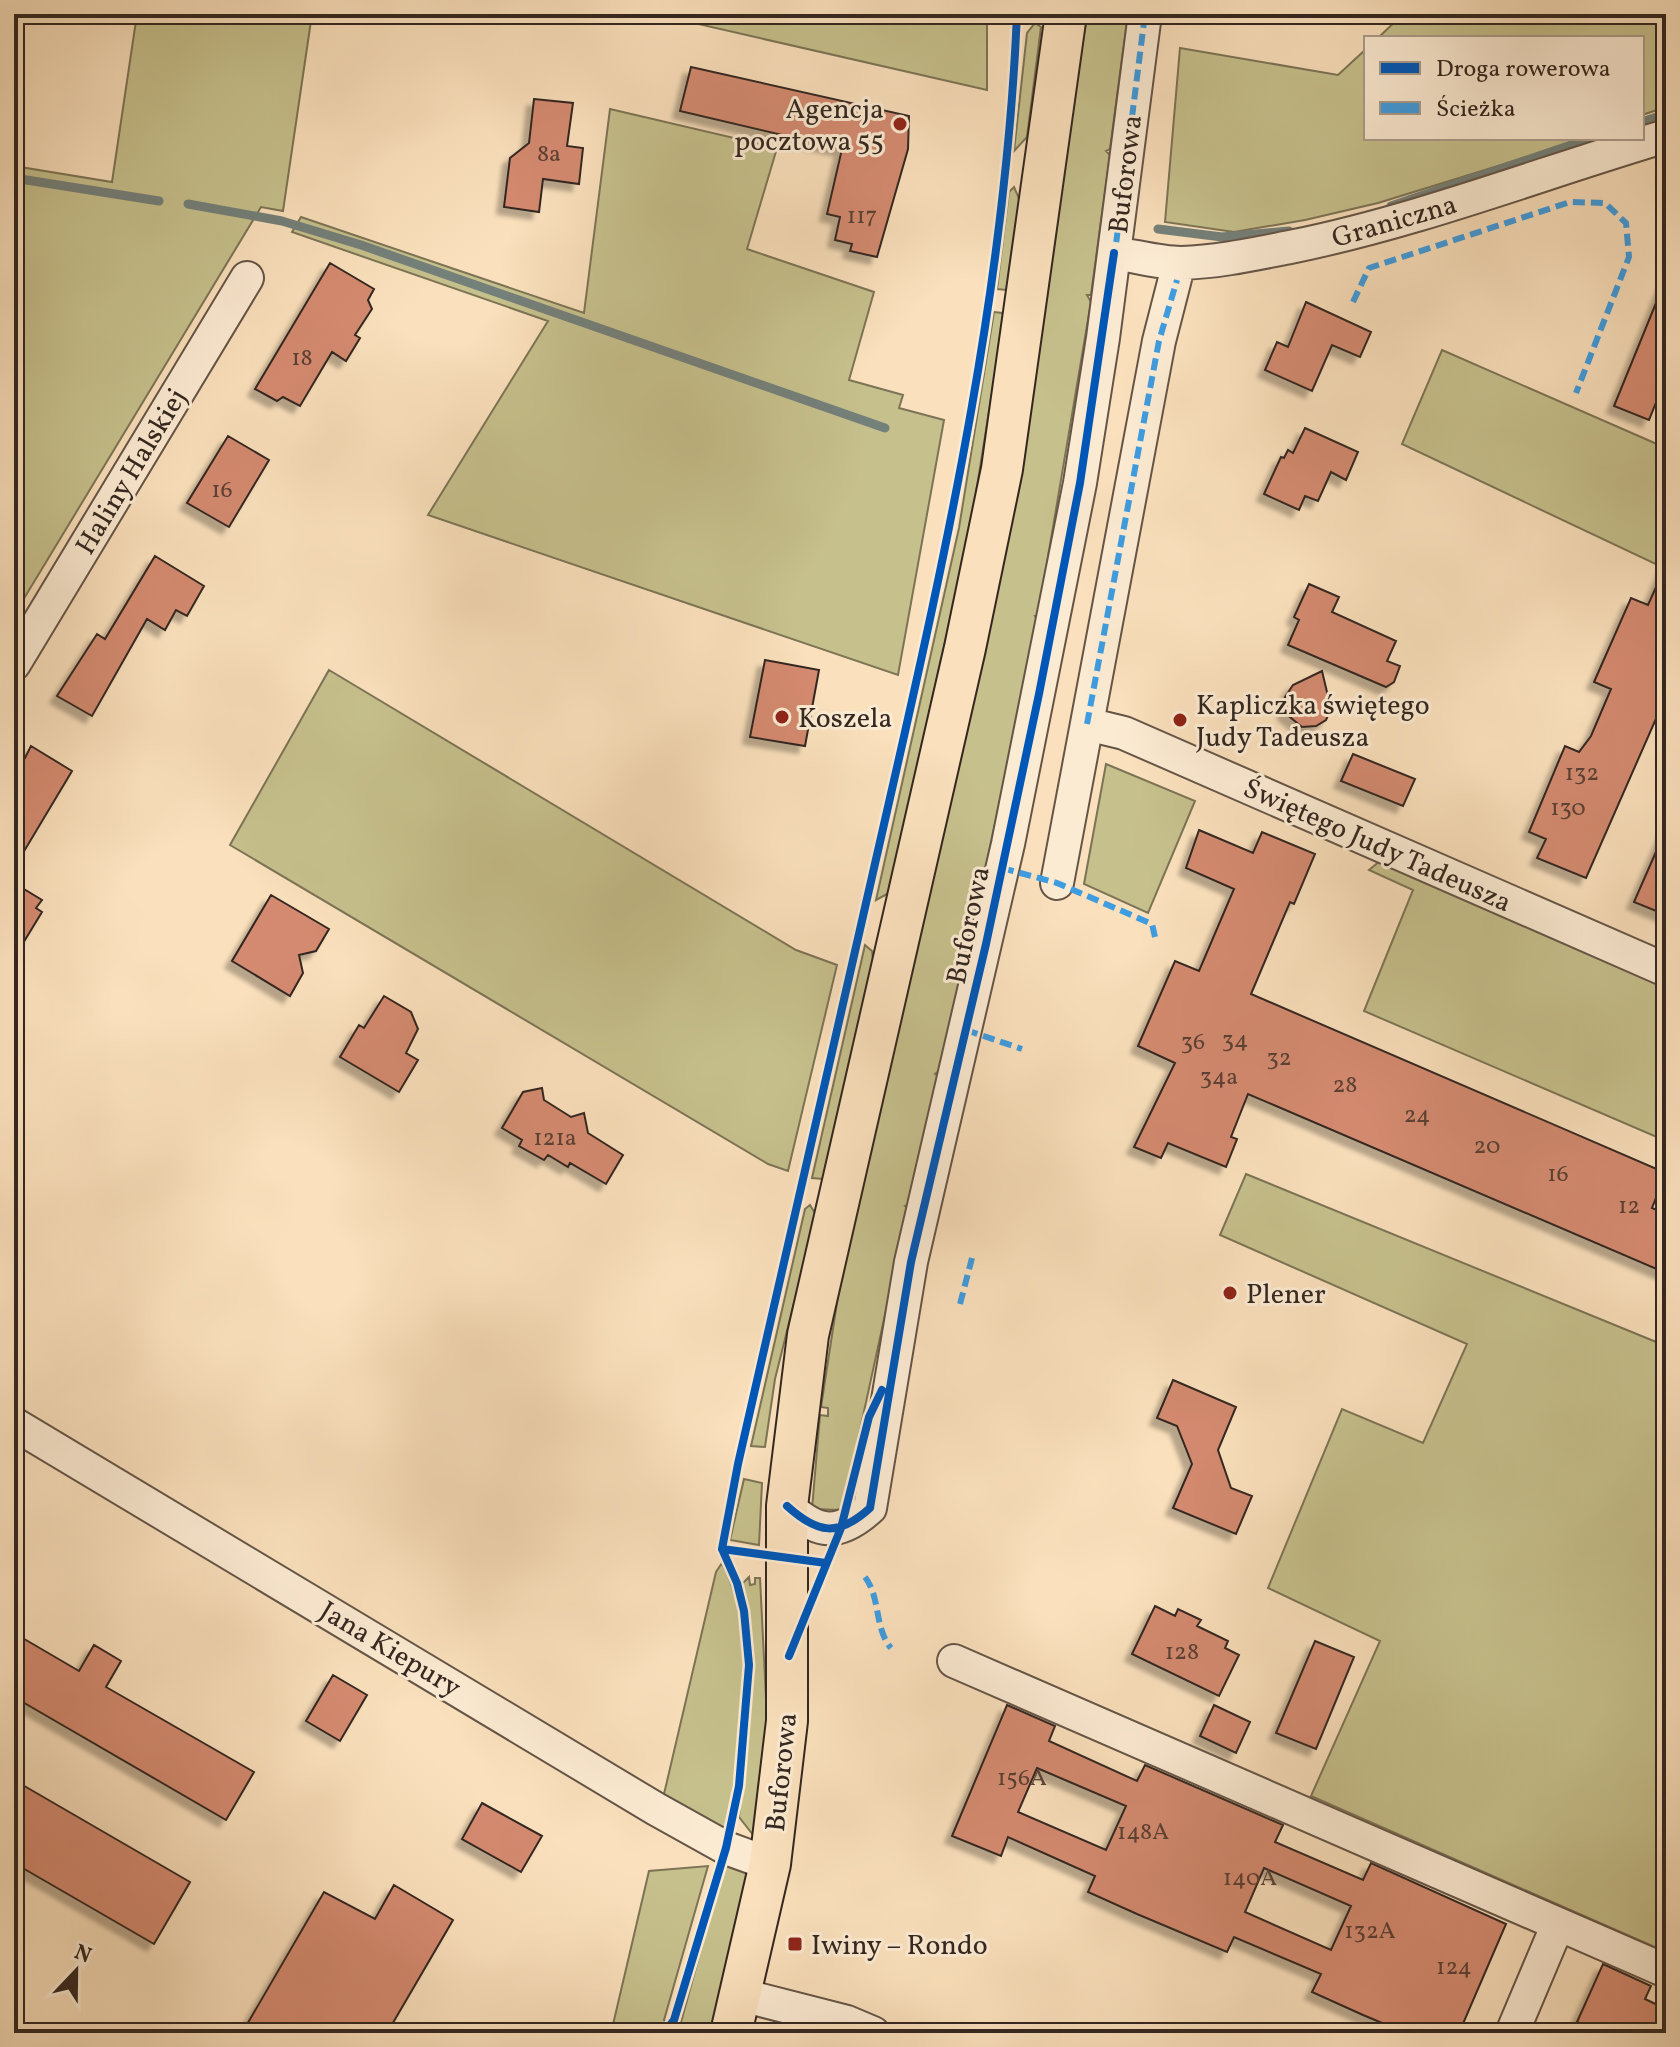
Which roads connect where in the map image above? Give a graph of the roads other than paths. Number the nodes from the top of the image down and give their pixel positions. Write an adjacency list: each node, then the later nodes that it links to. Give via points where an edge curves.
1 (1066, 14): 12 (main road, Buforowa, via 1002,469 808,1335)
2 (1145, 14): 4 (street, Buforowa)
3 (1666, 136): 5 (street, Graniczna, via 1333,238)
4 (1114, 253): 5 (street, Graniczna); 12 (street, Buforowa, via 1082,469 1042,679 911,1262 870,1508 841,1528 820,1529)
5 (1179, 263): 8 (street, via 1159,341)
6 (247, 278): 7 (street, Haliny Halskiej)
7 (14, 664)
8 (1087, 724): 9 (street); 10 (street, Świętego Judy Tadeusza, via 1124,733)
9 (1057, 883)
10 (1666, 970)
11 (14, 1424): 14 (street, Jana Kiepury, via 656,1809 726,1848)
12 (787, 1506): 14 (main road, Buforowa, via 787,1721)
13 (954, 1661): 15 (street)
14 (770, 1864): 17 (main road, Buforowa)
15 (1558, 1924): 16 (street); 20 (street)
16 (1666, 1971)
17 (741, 1995): 18 (main road, Buforowa); 19 (street)
18 (731, 2033)
19 (873, 2033)
20 (1512, 2033)

